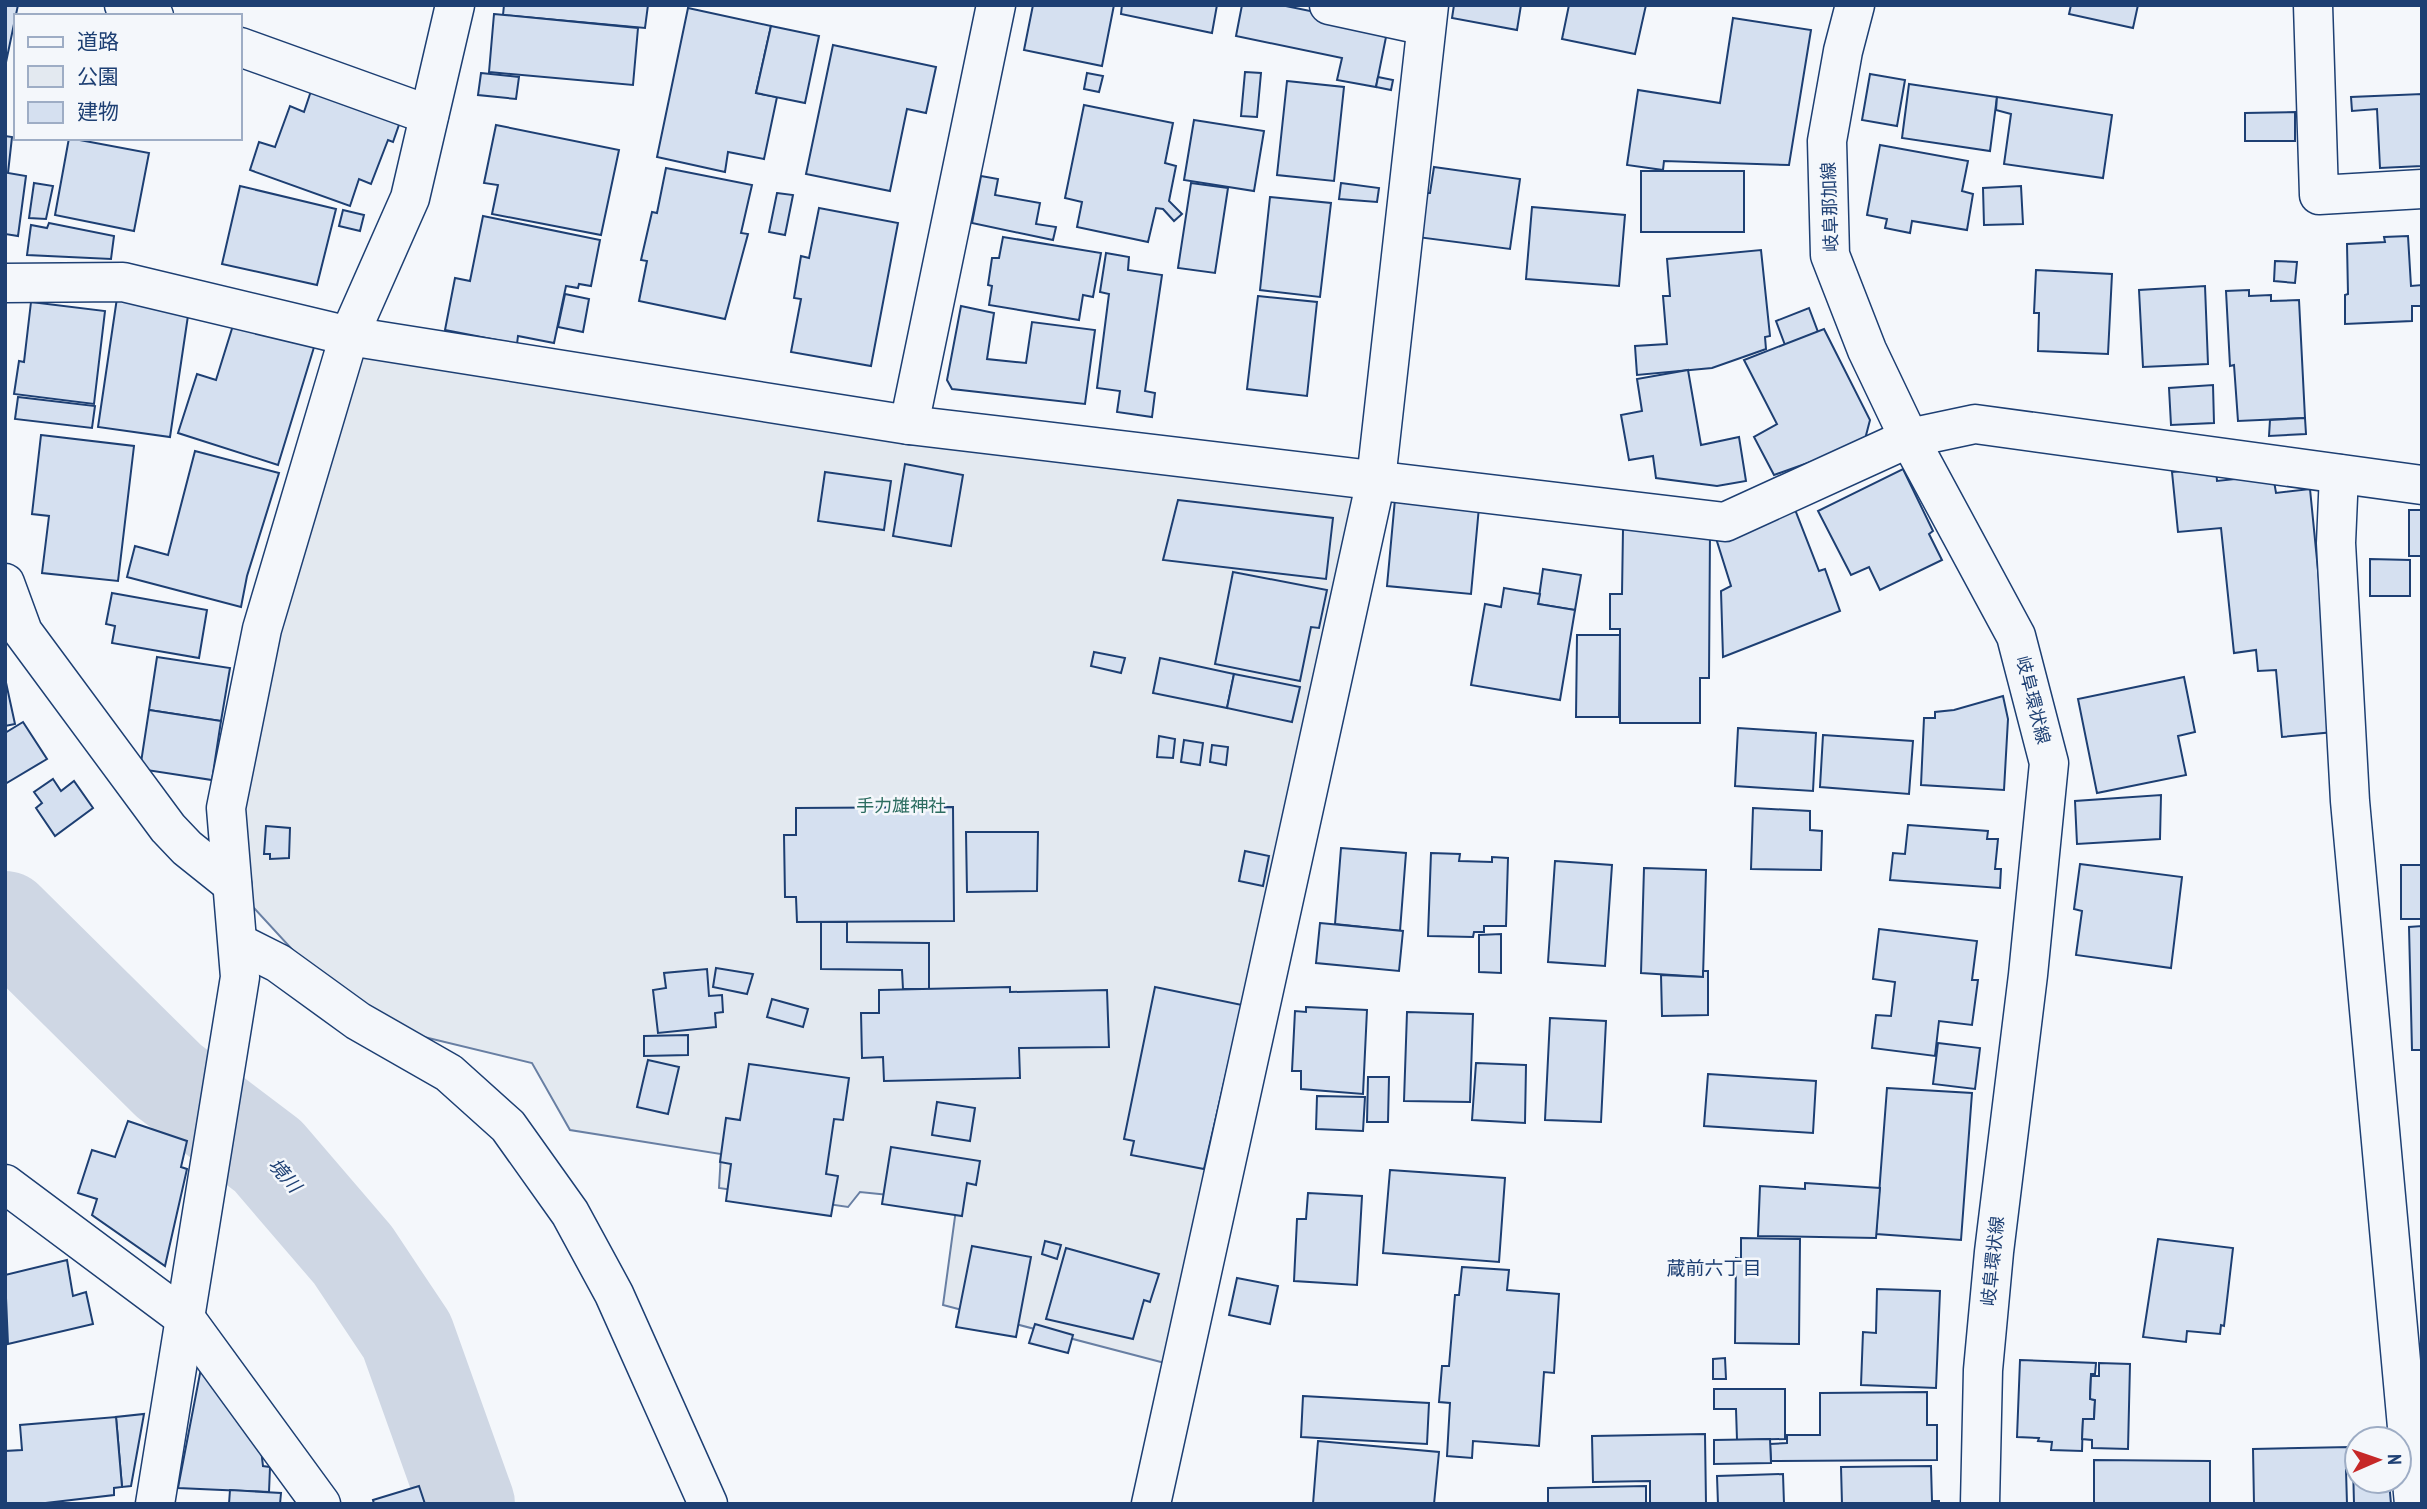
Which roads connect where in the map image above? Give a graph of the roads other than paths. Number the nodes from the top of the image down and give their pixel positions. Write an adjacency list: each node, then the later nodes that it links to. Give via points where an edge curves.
1 (124, 5): 7 (street)
2 (455, 5): 10 (street)
3 (996, 5): 14 (street)
4 (1329, 5): 8 (street)
5 (1855, 5): 15 (street, 岐阜那加線, via 1827,141 1830,255 1867,350)
6 (2313, 5): 11 (street, via 2319,195)
7 (149, 14)
8 (1427, 16): 17 (street)
9 (242, 48): 10 (street)
10 (429, 114): 13 (street, via 410,198)
11 (2422, 189)
12 (5, 284): 13 (street, via 123,282)
13 (349, 336): 14 (street); 20 (street, via 262,629 226,808)
14 (909, 425): 17 (street)
15 (1909, 438): 16 (street, via 1975,424); 17 (street, via 1725,522); 28 (street, 岐阜環状線, via 2016,636 2049,763 1983,1370)
16 (2339, 474): 18 (street); 29 (street, via 2336,542 2350,801)
17 (1376, 481): 27 (street)
18 (2422, 485)
19 (5, 583): 20 (street, via 23,632 168,828)
20 (232, 884): 21 (street)
21 (239, 960): 23 (street); 26 (street, via 278,963 358,1021 449,1073 508,1126 570,1213)
22 (5, 1184): 23 (street)
23 (186, 1319): 24 (street); 25 (street)
24 (155, 1504)
25 (321, 1504)
26 (708, 1504)
27 (1151, 1504)
28 (1980, 1504)
29 (2414, 1504)

